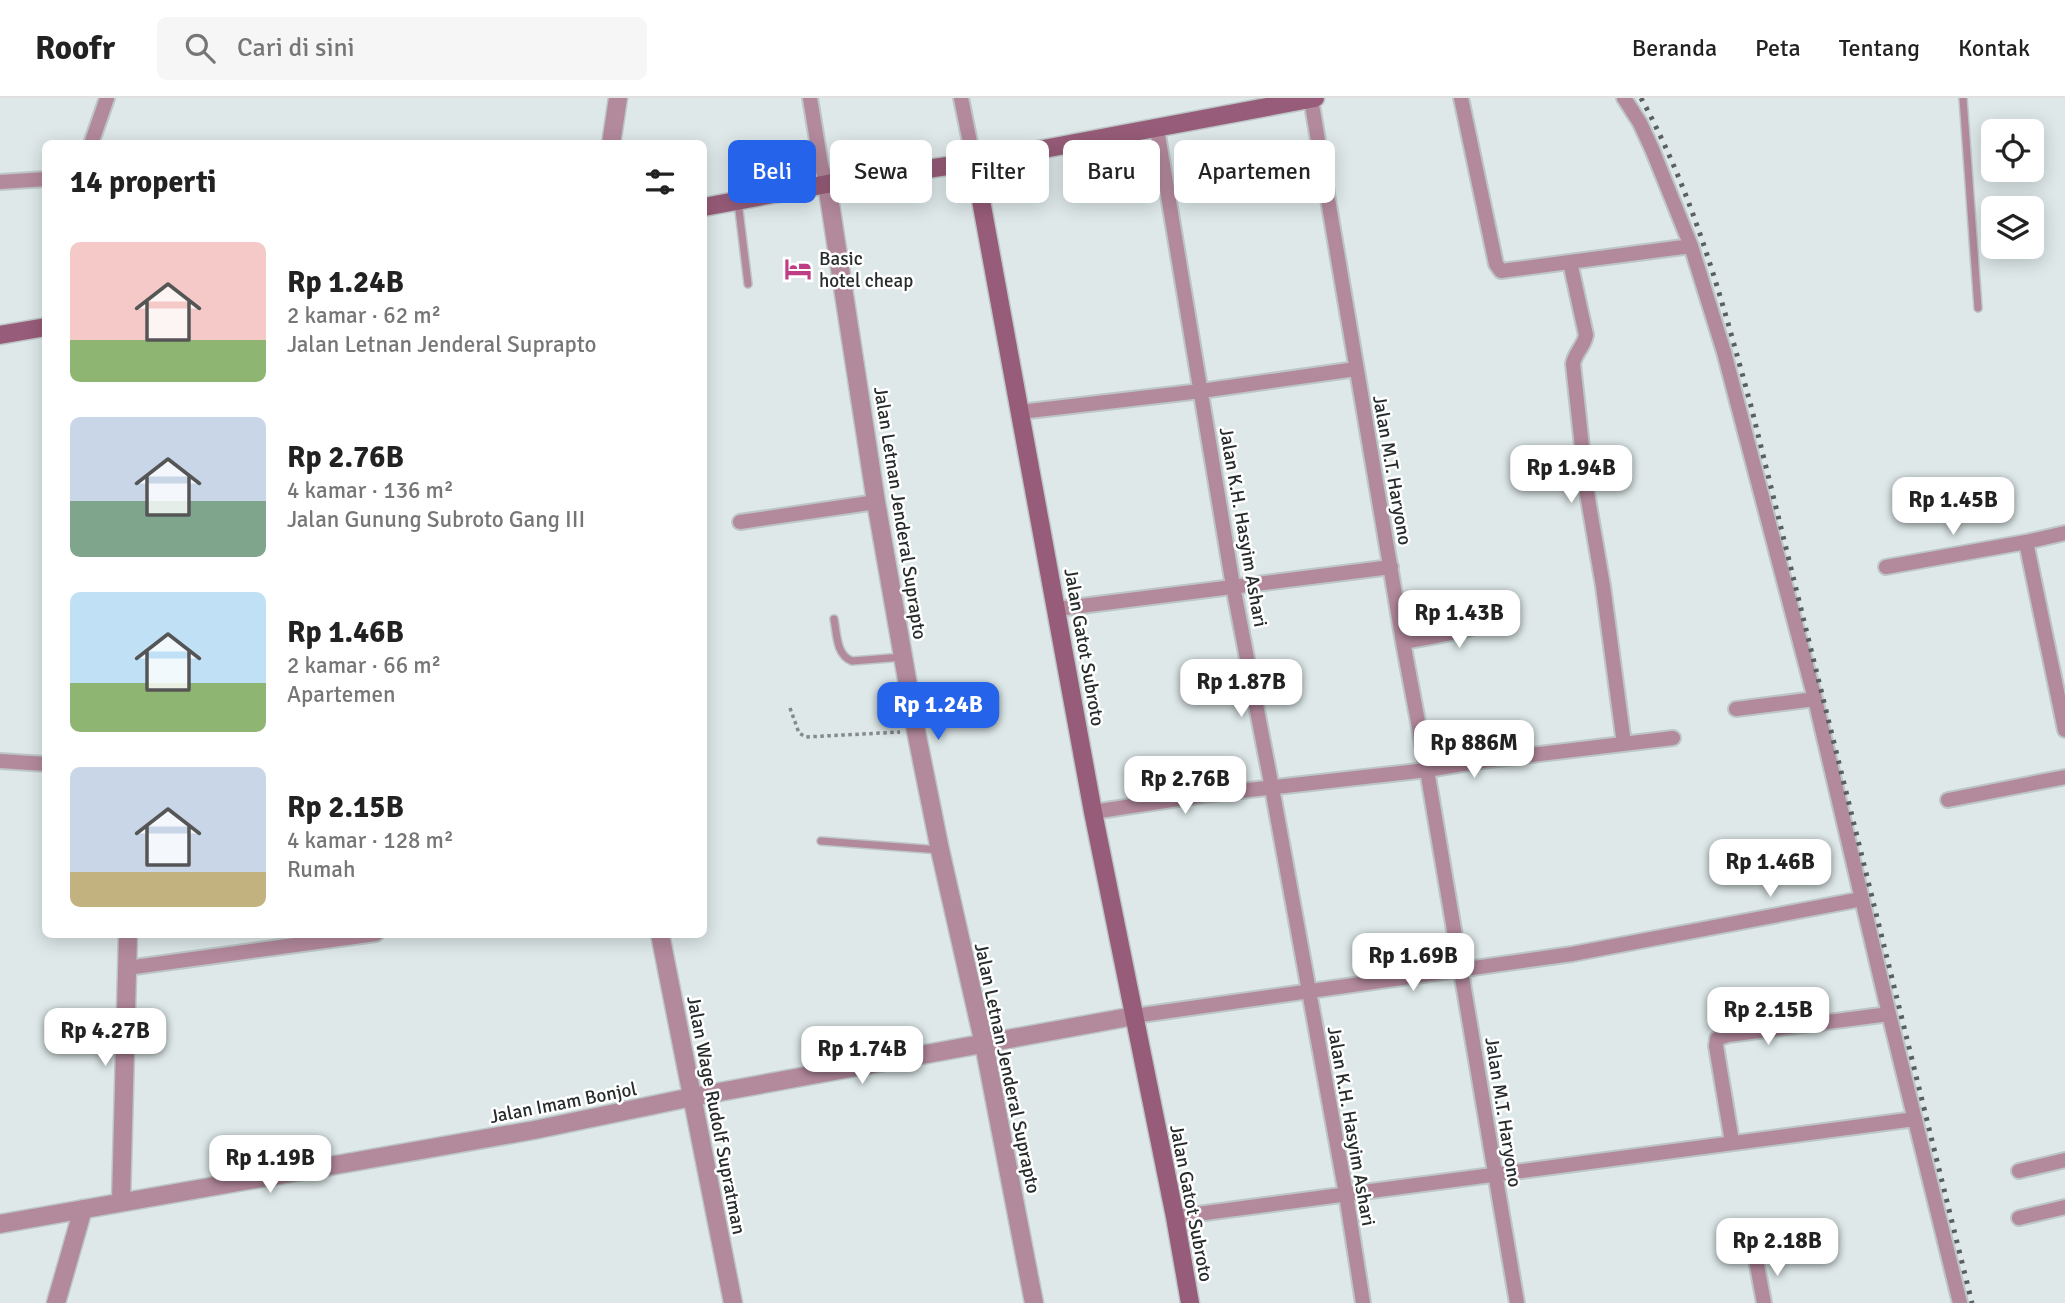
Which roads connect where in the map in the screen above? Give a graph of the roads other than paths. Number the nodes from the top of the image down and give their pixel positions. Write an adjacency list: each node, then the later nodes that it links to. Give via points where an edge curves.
1 (107, 98): 10 (street)
2 (617, 98): 11 (street)
3 (810, 98): 17 (street, Jalan Letnan Jenderal Suprapto)
4 (961, 98): 12 (street)
5 (1313, 98): 9 (main road); 29 (street, Jalan M.T. Haryono)
6 (1461, 98): 24 (street, via 1497,268 1504,271)
7 (1624, 98): 23 (street, via 1653,149)
8 (1964, 98): 26 (lane)
9 (1157, 129): 13 (main road); 30 (street, Jalan K.H. Hasyim Ashari)
10 (92, 140)
11 (612, 140)
12 (970, 140)
13 (1049, 148)
14 (946, 166): 17 (main road)
15 (42, 179): 16 (street)
16 (0, 182)
17 (827, 184): 18 (main road); 32 (street, Jalan Letnan Jenderal Suprapto)
18 (816, 186)
19 (728, 203): 22 (main road)
20 (738, 203): 25 (lane)
21 (982, 203): 31 (main road, Jalan Gatot Subroto)
22 (707, 206)
23 (1691, 246): 24 (street); 44 (street, via 1724,352)
24 (1570, 262): 48 (street, via 1586,335 1573,364 1587,493)
25 (748, 284)
26 (1978, 309)
27 (42, 328): 28 (main road)
28 (0, 335)
29 (1356, 369): 30 (street); 36 (street, Jalan M.T. Haryono)
30 (1201, 390): 31 (street); 38 (street, Jalan K.H. Hasyim Ashari)
31 (1020, 412): 39 (main road, Jalan Gatot Subroto)
32 (876, 502): 33 (street); 43 (street, Jalan Letnan Jenderal Suprapto)
33 (740, 523)
34 (2065, 533): 35 (street)
35 (2026, 542): 37 (street); 46 (street)
36 (1391, 567): 38 (street); 42 (street, Jalan M.T. Haryono)
37 (1886, 567)
38 (1233, 586): 39 (street); 53 (street, Jalan K.H. Hasyim Ashari)
39 (1057, 608): 55 (main road, Jalan Gatot Subroto)
40 (1504, 617): 42 (street, via 1453,634)
41 (834, 619): 43 (lane, via 846,659)
42 (1403, 642): 51 (street, Jalan M.T. Haryono)
43 (903, 657): 57 (street, Jalan Letnan Jenderal Suprapto)
44 (1815, 699): 45 (street); 58 (street)
45 (1736, 709)
46 (2065, 730)
47 (1673, 738): 48 (street)
48 (1625, 744): 51 (street)
49 (0, 761): 50 (street)
50 (42, 764)
51 (1427, 770): 53 (street); 63 (street, Jalan M.T. Haryono)
52 (2065, 777): 54 (street)
53 (1272, 788): 55 (street); 64 (street, Jalan K.H. Hasyim Ashari)
54 (1948, 800)
55 (1093, 811): 66 (main road, Jalan Gatot Subroto)
56 (821, 841): 57 (lane)
57 (940, 850): 67 (street, Jalan Letnan Jenderal Suprapto)
58 (1862, 899): 63 (street, via 1572,954); 65 (street)
59 (128, 938): 62 (street)
60 (347, 938): 62 (street)
61 (661, 938): 68 (street, Jalan Wage Rudolf Supratman)
62 (127, 968): 75 (street)
63 (1461, 969): 64 (street); 73 (street, Jalan M.T. Haryono)
64 (1308, 990): 66 (street); 74 (street, Jalan K.H. Hasyim Ashari)
65 (1889, 1014): 69 (street); 70 (street, via 1717,1039)
66 (1134, 1016): 67 (street, Jalan Imam Bonjol); 78 (main road, Jalan Gatot Subroto)
67 (985, 1044): 68 (street, Jalan Imam Bonjol); 84 (street, Jalan Letnan Jenderal Suprapto)
68 (692, 1097): 75 (street, Jalan Imam Bonjol, via 534,1130); 83 (street, Jalan Wage Rudolf Supratman)
69 (1915, 1119): 70 (street); 89 (street)
70 (1732, 1142): 73 (street)
71 (2065, 1160): 72 (street)
72 (2019, 1171)
73 (1494, 1175): 74 (street); 87 (street, Jalan M.T. Haryono)
74 (1346, 1194): 78 (street); 86 (street, Jalan K.H. Hasyim Ashari)
75 (121, 1202): 77 (street, Jalan Imam Bonjol)
76 (2065, 1207): 79 (street)
77 (83, 1209): 80 (street, Jalan Imam Bonjol); 82 (street)
78 (1175, 1217): 85 (main road, Jalan Gatot Subroto)
79 (2019, 1218)
80 (0, 1224)
81 (1756, 1260): 88 (street)
82 (56, 1303)
83 (733, 1303)
84 (1034, 1303)
85 (1190, 1303)
86 (1363, 1303)
87 (1517, 1303)
88 (1764, 1303)
89 (1960, 1303)

